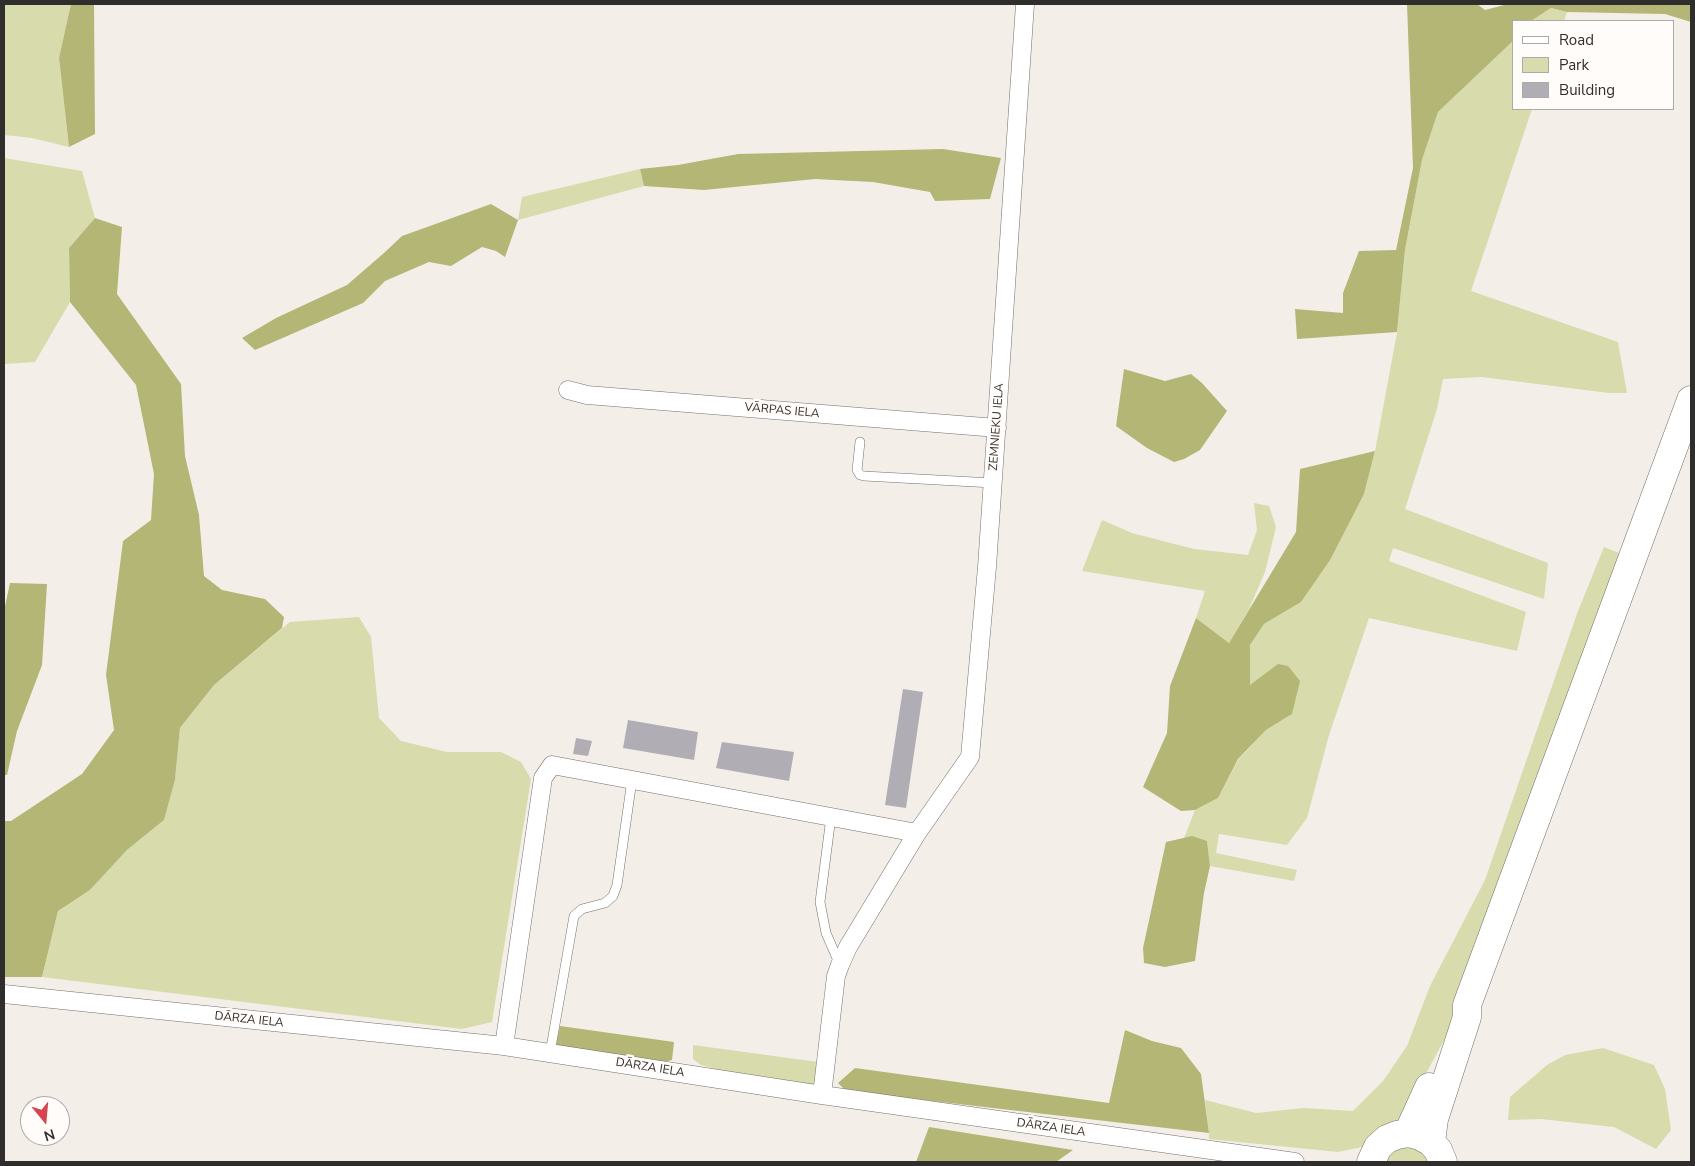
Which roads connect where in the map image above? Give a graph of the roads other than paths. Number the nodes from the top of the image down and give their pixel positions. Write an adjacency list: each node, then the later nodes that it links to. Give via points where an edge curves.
1 (1025, 4): 4 (street, ZEMNIEKU IELA)
2 (568, 390): 4 (street, VĀRPAS IELA, via 587,395)
3 (1691, 400): 15 (highway, via 1467,1005 1459,1014 1448,1043)
4 (997, 428): 6 (street, ZEMNIEKU IELA)
5 (860, 442): 6 (lane, via 858,470 864,476)
6 (993, 483): 9 (street, ZEMNIEKU IELA, via 970,757)
7 (632, 780): 8 (street); 12 (street, via 552,765 543,778); 13 (lane, via 613,896 605,904 582,909 574,916)
8 (831, 817): 9 (street); 10 (lane, via 820,902 826,933)
9 (916, 833): 10 (street, ZEMNIEKU IELA)
10 (840, 965): 14 (street, ZEMNIEKU IELA)
11 (4, 994): 12 (street, DĀRZA IELA)
12 (504, 1046): 13 (street, DĀRZA IELA)
13 (550, 1053): 14 (street, DĀRZA IELA)
14 (822, 1095): 16 (street, DĀRZA IELA)
15 (1434, 1152): 17 (highway, via 1397,1135 1378,1147)
16 (1295, 1162)
17 (1371, 1162)

